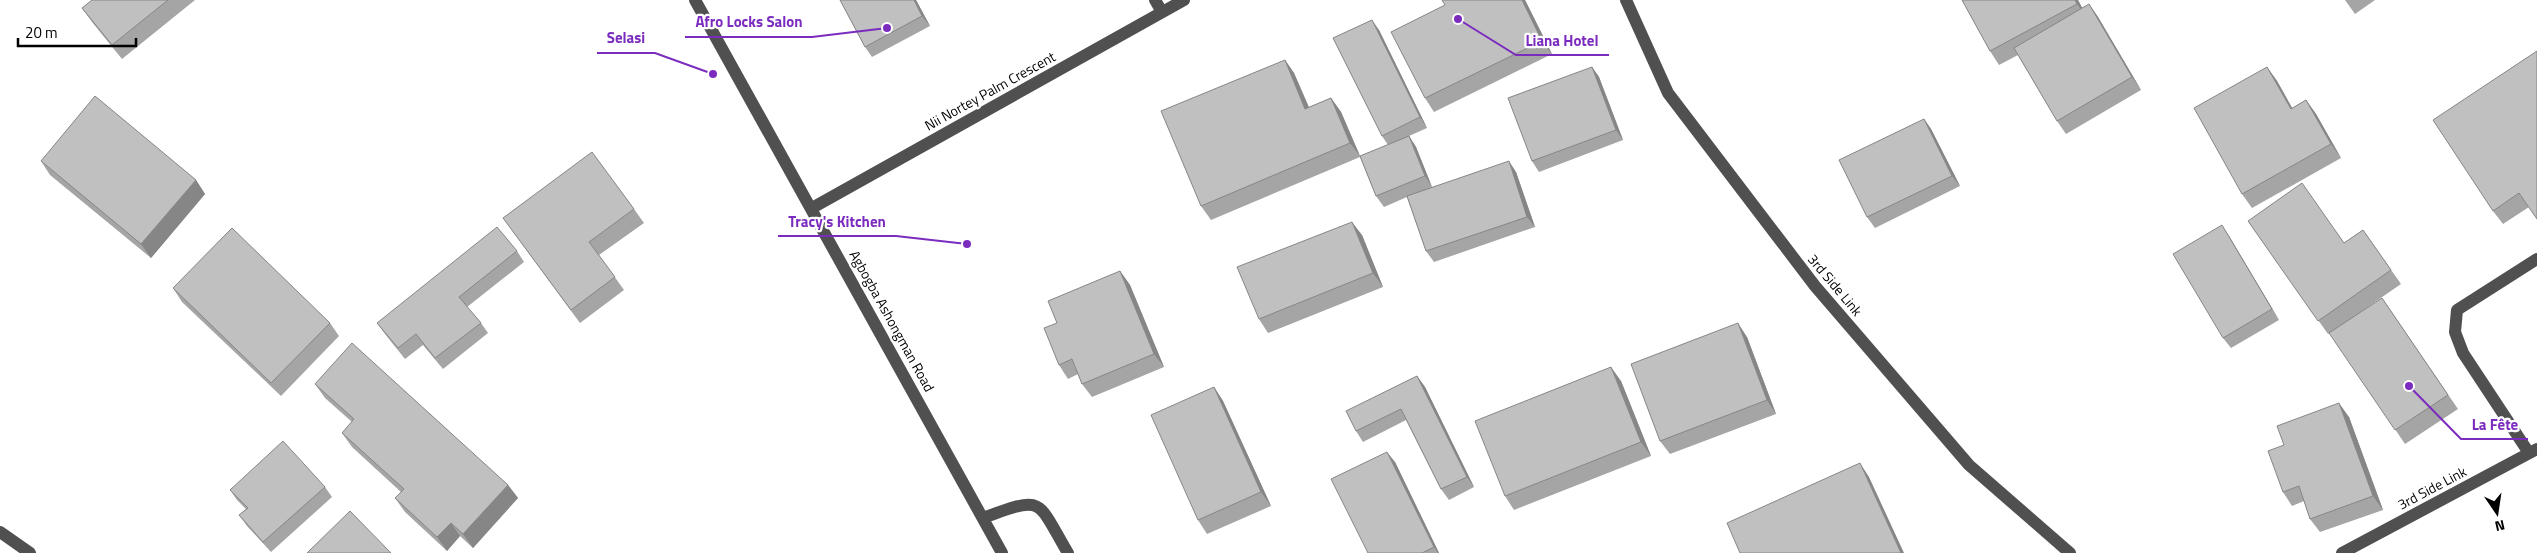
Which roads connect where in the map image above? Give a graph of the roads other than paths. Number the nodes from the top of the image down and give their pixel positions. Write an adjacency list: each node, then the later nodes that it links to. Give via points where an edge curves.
1 (695, 0): 6 (street, Agbogba Ashongman Road)
2 (1154, 0): 5 (street)
3 (1184, 0): 5 (street, Nii Nortey Palm Crescent)
4 (1626, 0): 14 (street, 3rd Side Link, via 1668,93 1815,286 1968,465)
5 (1162, 12): 6 (street, Nii Nortey Palm Crescent)
6 (812, 208): 9 (street, Agbogba Ashongman Road)
7 (2537, 259): 8 (street, via 2457,310 2455,332 2464,353)
8 (2533, 451): 15 (street, 3rd Side Link)
9 (983, 518): 12 (street, Agbogba Ashongman Road); 13 (street, via 1022,504 1034,504 1042,508)
10 (0, 532): 11 (street)
11 (30, 553)
12 (1002, 553)
13 (1068, 553)
14 (2070, 553)
15 (2342, 553)

